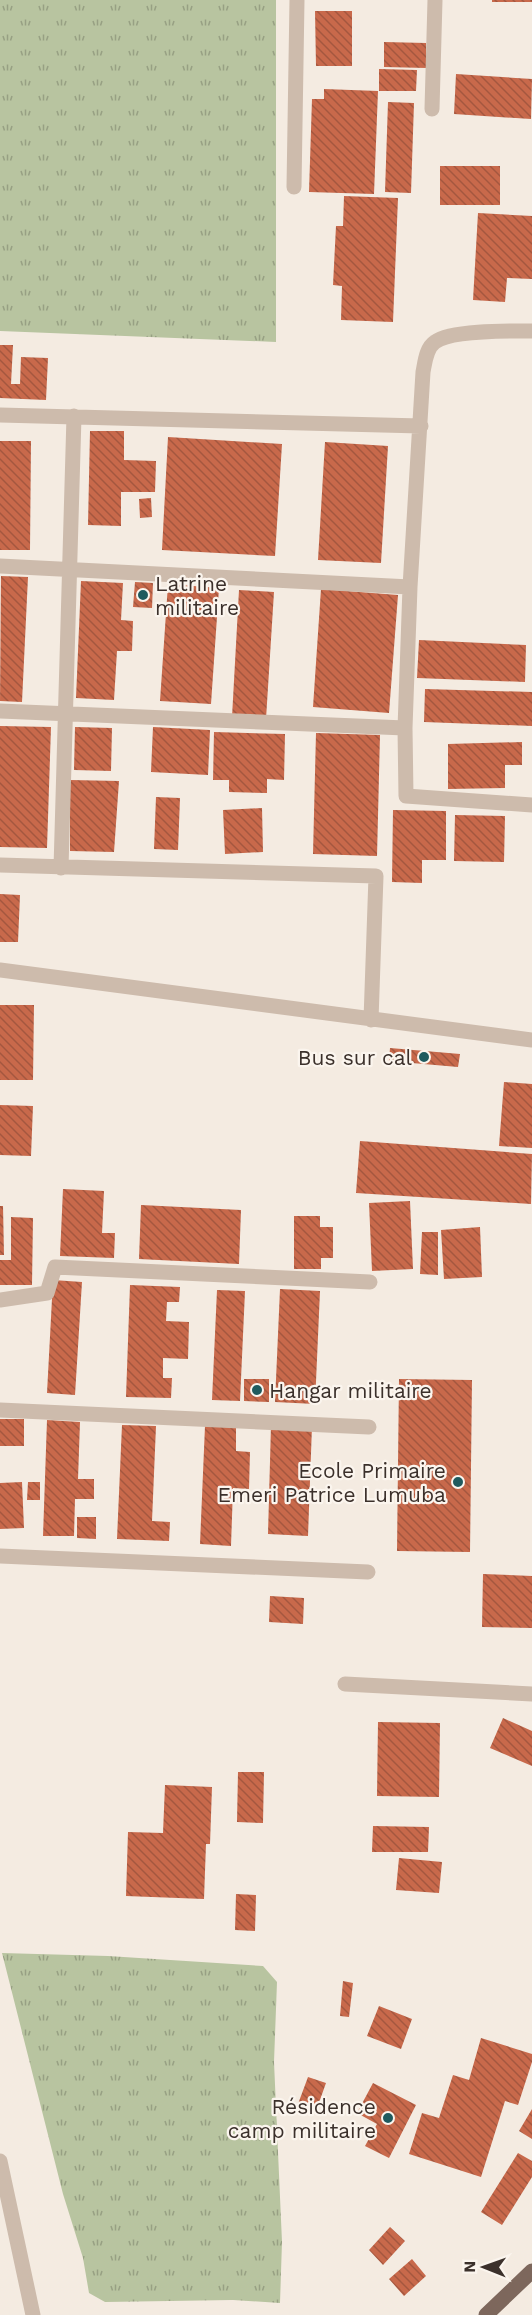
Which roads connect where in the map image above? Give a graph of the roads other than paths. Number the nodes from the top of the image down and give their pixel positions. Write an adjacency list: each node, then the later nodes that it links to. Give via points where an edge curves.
1 (297, 0): 4 (street)
2 (435, 0): 3 (street)
3 (432, 109)
4 (294, 187)
5 (532, 331): 8 (street, via 489,331 435,342 427,352 423,372)
6 (0, 415): 7 (street)
7 (74, 416): 8 (street); 10 (street)
8 (421, 426): 11 (street)
9 (0, 566): 10 (street)
10 (70, 569): 11 (street); 13 (street)
11 (410, 586): 14 (street)
12 (0, 711): 13 (street)
13 (67, 714): 14 (street); 17 (street)
14 (405, 728): 15 (street, via 406,796)
15 (532, 805)
16 (0, 865): 17 (street)
17 (61, 868): 19 (street, via 376,876)
18 (0, 970): 19 (street)
19 (371, 1020): 20 (street)
20 (532, 1040)
21 (370, 1281): 22 (street, via 55,1267 47,1293)
22 (0, 1300)
23 (0, 1410): 24 (street)
24 (369, 1427)
25 (0, 1556): 26 (street)
26 (368, 1572)
27 (345, 1684): 28 (street)
28 (532, 1694)
29 (0, 2161): 31 (street)
30 (532, 2271): 32 (main road)
31 (33, 2315)
32 (486, 2315)

